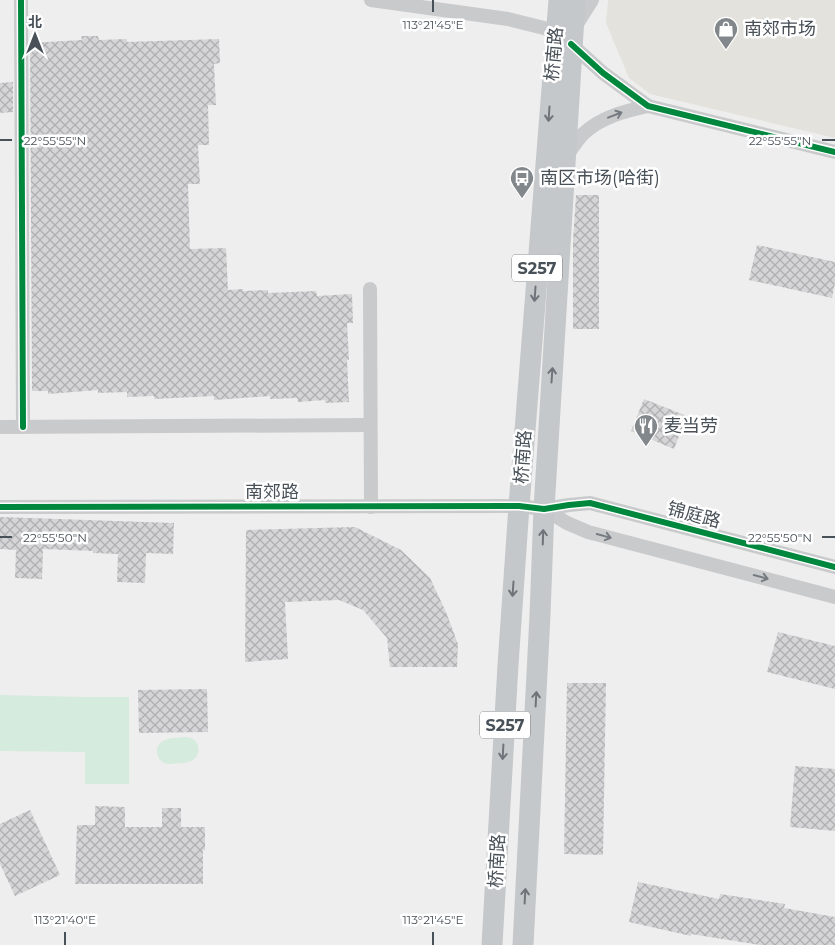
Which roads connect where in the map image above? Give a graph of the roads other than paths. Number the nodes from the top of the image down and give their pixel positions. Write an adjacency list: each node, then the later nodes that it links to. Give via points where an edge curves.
1 (21, 0): 14 (street)
2 (371, 0): 7 (street, via 508,20)
3 (552, 0): 7 (street)
4 (558, 0): 7 (main road, 桥南路 / S257)
5 (574, 0): 7 (main road, 桥南路 / S257)
6 (592, 0): 7 (street)
7 (566, 36): 8 (street, via 603,73); 10 (main road, 桥南路 / S257); 15 (main road, 桥南路 / S257, one-way to 15)
8 (648, 106): 9 (street); 10 (street, one-way to 8, via 594,125)
9 (835, 152)
10 (566, 157): 18 (main road, 桥南路 / S257, one-way to 10)
11 (370, 289): 12 (street)
12 (370, 426): 14 (street); 17 (street)
13 (0, 427): 14 (street)
14 (23, 427)
15 (519, 506): 17 (street, 南郊路); 18 (street, 南郊路); 21 (main road, 桥南路 / S257, one-way to 21)
16 (0, 507): 17 (street, 南郊路)
17 (371, 507)
18 (544, 509): 19 (street, 锦庭路, via 590,503); 20 (street, one-way to 20, via 588,532); 22 (main road, 桥南路 / S257, one-way to 18)
19 (835, 567)
20 (835, 597)
21 (492, 945)
22 (523, 945)

